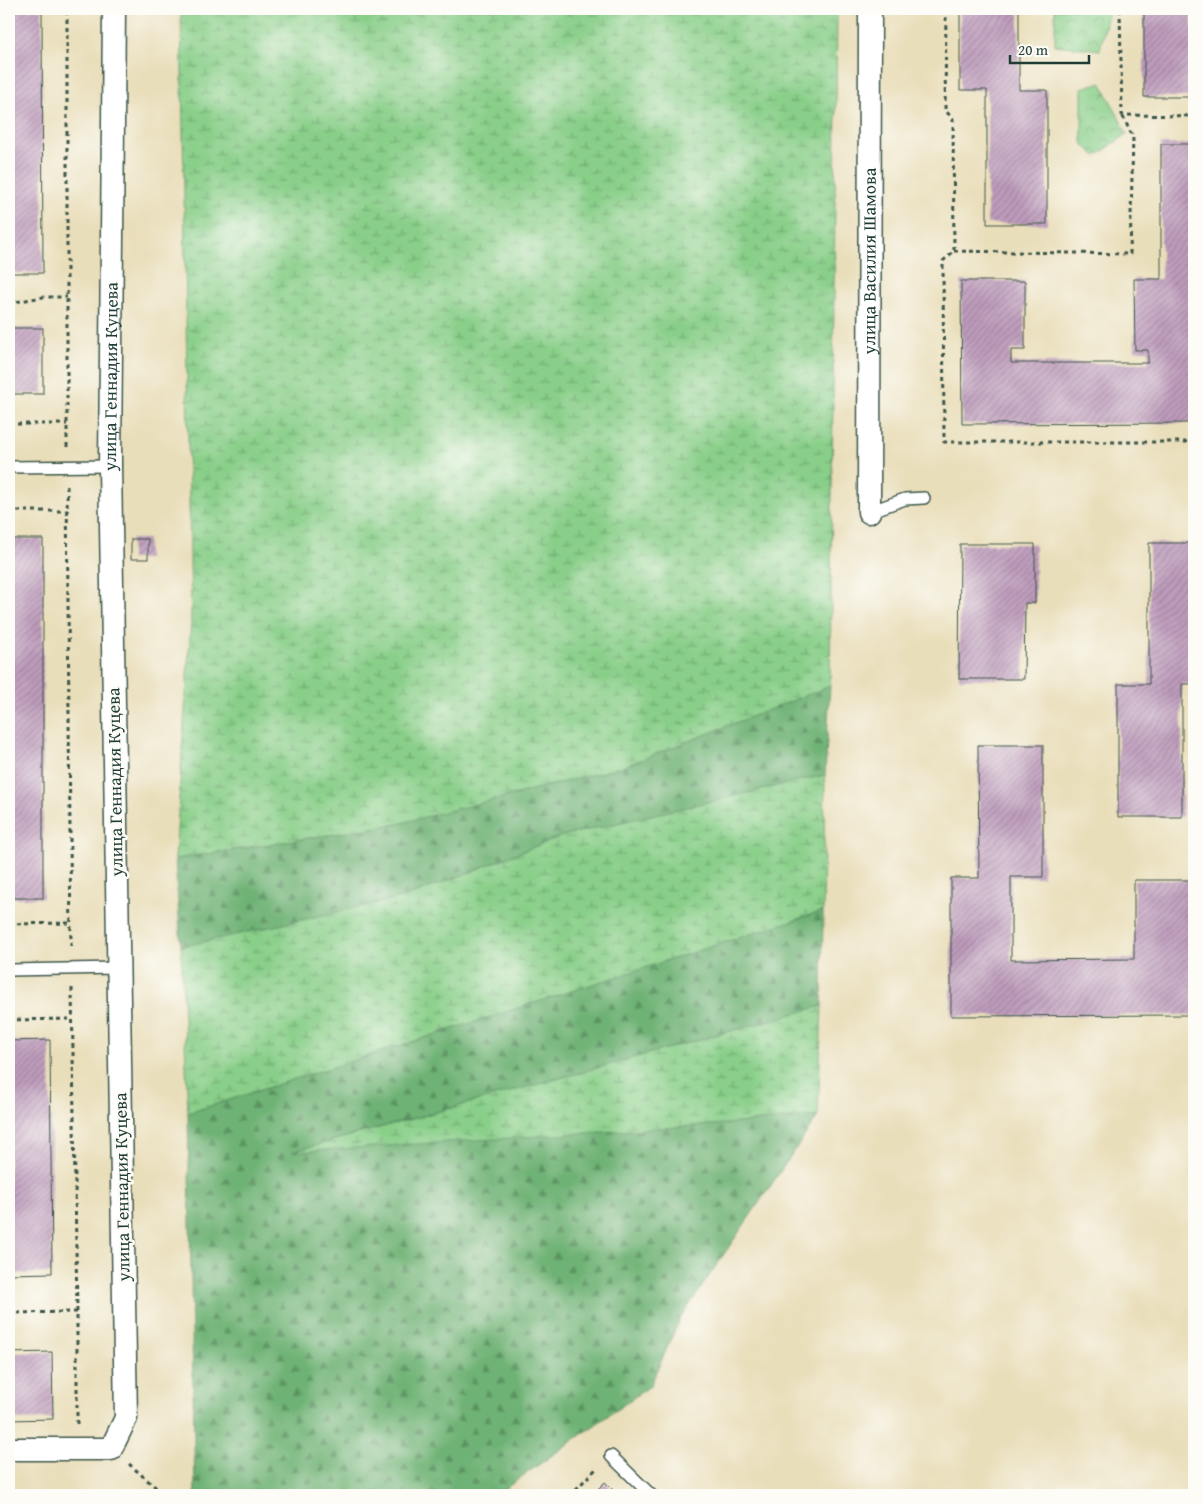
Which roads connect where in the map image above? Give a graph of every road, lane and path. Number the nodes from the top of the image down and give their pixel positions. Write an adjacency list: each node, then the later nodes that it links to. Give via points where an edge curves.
1 (68, 9): 9 (path)
2 (114, 9): 15 (street, улица Геннадия Куцева)
3 (870, 9): 20 (street, улица Василия Шамова)
4 (946, 9): 8 (path, via 945,110 953,119)
5 (1120, 9): 6 (path)
6 (1122, 115): 7 (path); 8 (path, via 1133,137 1130,254)
7 (1194, 116)
8 (954, 252): 13 (path, via 943,261 944,442)
9 (68, 297): 10 (path); 12 (path)
10 (9, 303)
11 (9, 424): 12 (path)
12 (67, 424): 14 (path)
13 (1194, 442)
14 (67, 466): 15 (lane); 16 (lane); 19 (path)
15 (110, 466): 23 (street, улица Геннадия Куцева)
16 (9, 467)
17 (924, 498): 20 (lane, via 905,499)
18 (9, 511): 19 (path)
19 (68, 511): 21 (path)
20 (869, 512)
21 (70, 923): 22 (path); 24 (path)
22 (9, 924)
23 (119, 968): 24 (lane); 32 (street, улица Геннадия Куцева, via 126,1418)
24 (72, 969): 25 (lane); 26 (path)
25 (9, 970)
26 (72, 1019): 27 (path); 28 (path)
27 (9, 1020)
28 (77, 1312): 29 (path); 30 (path)
29 (9, 1313)
30 (77, 1434)
31 (9, 1449): 32 (street)
32 (111, 1449): 35 (path)
33 (611, 1456): 37 (lane)
34 (603, 1475): 36 (path, via 596,1469)
35 (162, 1495)
36 (570, 1495)
37 (651, 1495)

